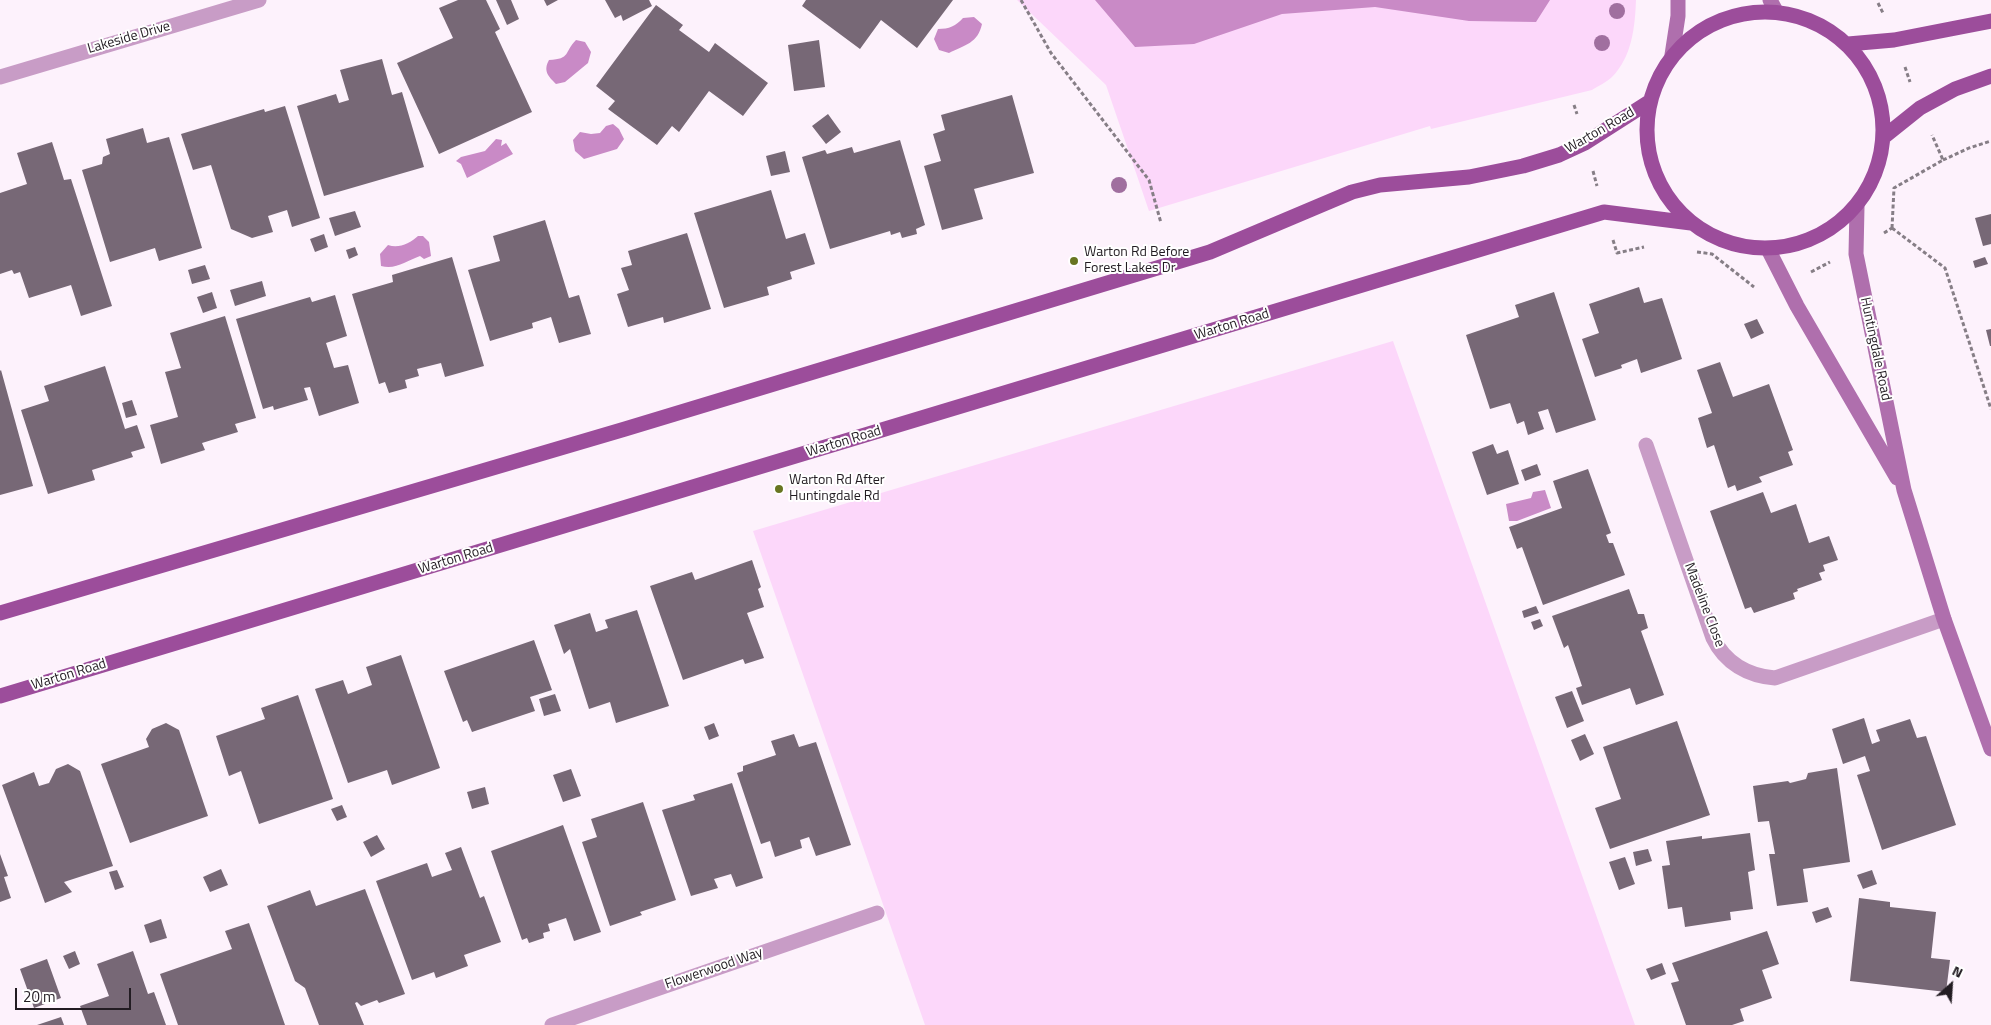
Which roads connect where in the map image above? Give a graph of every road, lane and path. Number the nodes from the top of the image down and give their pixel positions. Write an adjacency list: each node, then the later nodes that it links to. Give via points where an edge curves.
1 (259, 0): 9 (street, Lakeside Drive)
2 (1021, 0): 21 (path, via 1051,54 1149,180)
3 (1678, 0): 7 (main road)
4 (1773, 6): 6 (main road, Warton Road, via 1814,21); 7 (main road, Warton Road, via 1737,14 1701,29)
5 (1991, 21): 6 (main road, via 1894,40)
6 (1848, 44): 14 (main road, Warton Road, via 1869,71 1882,102)
7 (1672, 55): 12 (main road, Warton Road)
8 (1905, 67): 11 (path)
9 (0, 76)
10 (1991, 76): 14 (main road, via 1955,89 1920,108)
11 (1911, 84)
12 (1648, 102): 17 (main road, Warton Road); 22 (main road, Warton Road, via 1646,136 1653,169 1668,199)
13 (1574, 105): 17 (path)
14 (1884, 136): 19 (main road, Warton Road, via 1876,173)
15 (1932, 136): 18 (path)
16 (1991, 141): 18 (path)
17 (1585, 142): 20 (path); 32 (main road, Warton Road, via 1523,166 1469,177 1380,185 1352,192 1210,252)
18 (1943, 160): 29 (path, via 1894,188 1892,228 1945,268)
19 (1857, 207): 24 (main road, Warton Road, via 1832,229 1802,243); 31 (main road, Huntingdale Road, via 1856,254)
20 (1604, 212): 22 (main road, Warton Road); 23 (path, via 1617,253); 34 (main road, Warton Road)
21 (1162, 222)
22 (1691, 223): 24 (main road, Warton Road, via 1728,242)
23 (1648, 247)
24 (1768, 249): 31 (main road, Huntingdale Road, via 1797,306)
25 (1693, 251): 28 (path, via 1712,254)
26 (1833, 261): 27 (path)
27 (1812, 272)
28 (1758, 290)
29 (1991, 409)
30 (1646, 445): 33 (street, Madeline Close, via 1713,638 1719,650 1742,670 1759,677 1775,678)
31 (1904, 490): 33 (main road, Huntingdale Road)
32 (0, 613)
33 (1944, 619): 35 (main road, Huntingdale Road)
34 (0, 696)
35 (1991, 749)
36 (877, 913): 37 (street, Flowerwood Way)
37 (552, 1025)

